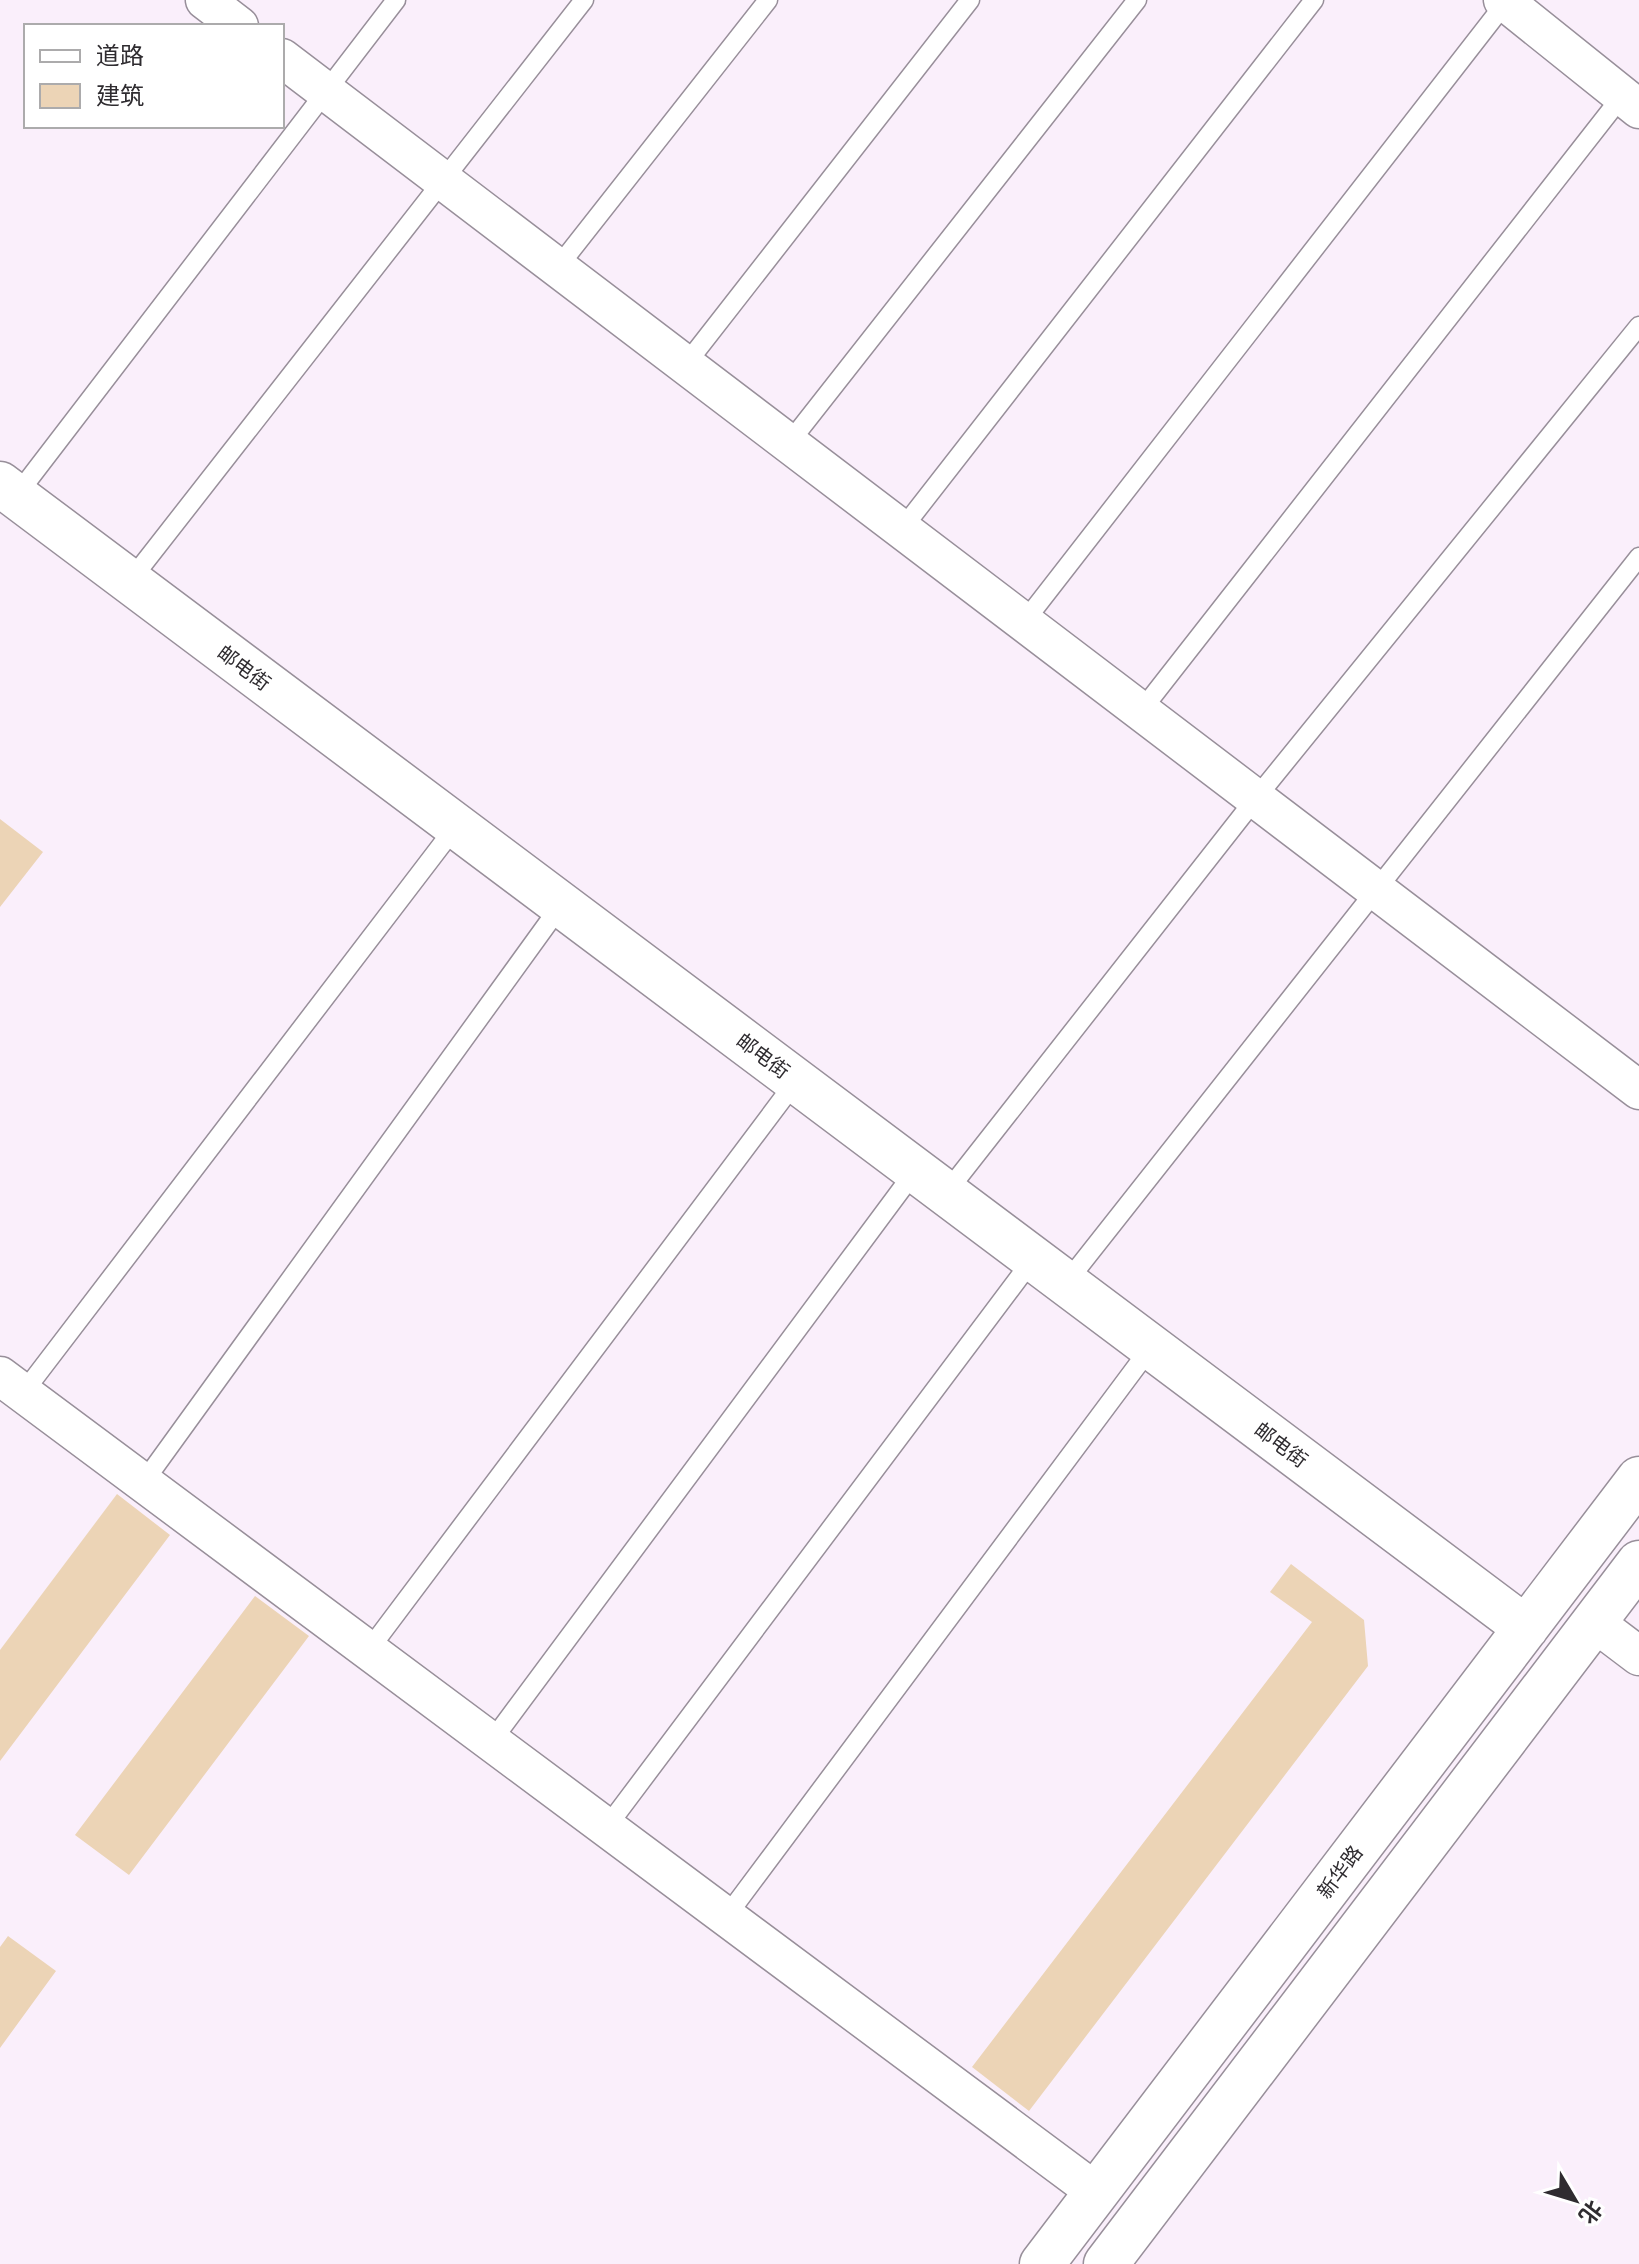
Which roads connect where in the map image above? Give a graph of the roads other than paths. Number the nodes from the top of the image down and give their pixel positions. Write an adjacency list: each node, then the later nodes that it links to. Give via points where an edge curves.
1 (205, 0): 9 (street)
2 (396, 0): 11 (lane)
3 (584, 0): 13 (lane)
4 (768, 0): 14 (lane)
5 (970, 0): 16 (lane)
6 (1137, 0): 17 (lane)
7 (1314, 0): 19 (lane)
8 (1504, 1): 12 (street); 22 (lane)
9 (236, 24)
10 (284, 60): 11 (street)
11 (325, 91): 13 (street); 18 (lane)
12 (1630, 102): 23 (lane)
13 (444, 181): 14 (street); 21 (lane)
14 (558, 267): 16 (street)
15 (1639, 326): 24 (lane)
16 (686, 364): 17 (street)
17 (789, 443): 19 (street)
18 (8, 490): 21 (main road, 邮电街)
19 (902, 529): 22 (street)
20 (1639, 557): 26 (lane)
21 (130, 582): 25 (main road, 邮电街)
22 (1024, 622): 23 (street)
23 (1141, 711): 24 (street)
24 (1256, 798): 26 (street); 30 (lane)
25 (456, 826): 27 (main road, 邮电街); 33 (lane)
26 (1376, 890): 29 (street); 31 (lane)
27 (561, 905): 28 (main road, 邮电街); 35 (lane)
28 (796, 1081): 30 (main road, 邮电街); 39 (lane)
29 (1639, 1090)
30 (930, 1182): 31 (main road, 邮电街); 41 (lane)
31 (1049, 1271): 32 (main road, 邮电街); 42 (lane)
32 (1151, 1347): 38 (main road, 邮电街); 43 (lane)
33 (12, 1384): 35 (street)
34 (1639, 1479): 38 (main road, 新华路)
35 (143, 1483): 39 (street)
36 (1639, 1563): 37 (main road)
37 (1594, 1622): 40 (street); 46 (main road)
38 (1526, 1628): 44 (main road, 新华路)
39 (368, 1651): 41 (street)
40 (1639, 1656)
41 (491, 1742): 42 (street)
42 (606, 1828): 43 (street)
43 (726, 1917): 44 (street)
44 (1096, 2192): 45 (main road, 新华路)
45 (1042, 2264)
46 (1106, 2264)

